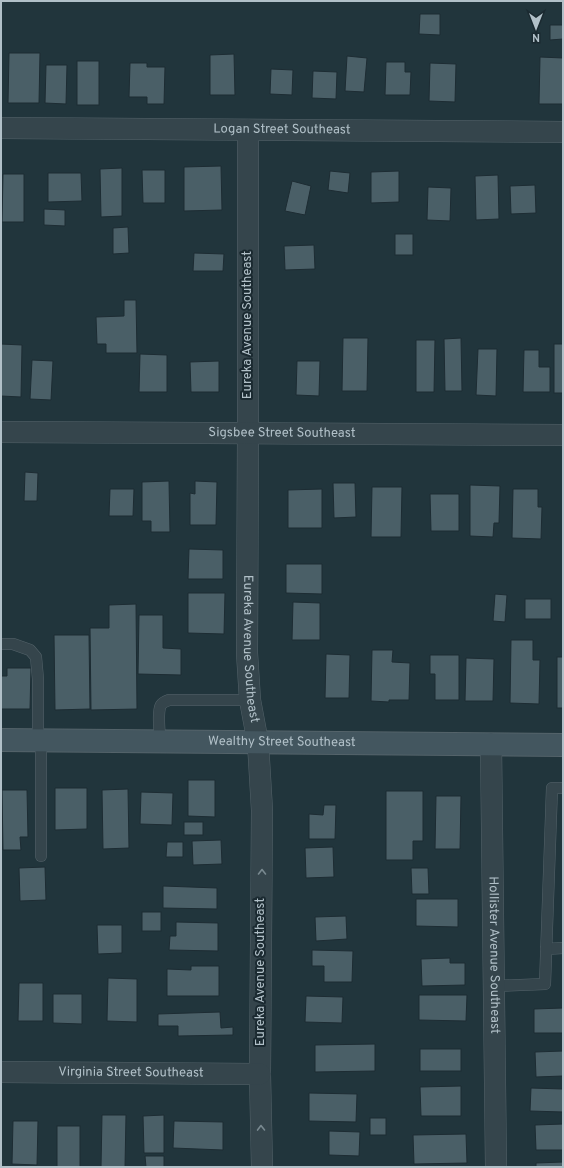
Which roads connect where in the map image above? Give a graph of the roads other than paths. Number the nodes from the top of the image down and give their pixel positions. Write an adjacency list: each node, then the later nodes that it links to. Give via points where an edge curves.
1 (1, 128): 2 (street, Logan Street Southeast)
2 (248, 130): 3 (street, Logan Street Southeast); 5 (street, Eureka Avenue Southeast)
3 (563, 132)
4 (1, 432): 5 (street, Sigsbee Street Southeast)
5 (248, 433): 6 (street, Sigsbee Street Southeast); 8 (street, Eureka Avenue Southeast, via 247,653)
6 (563, 435)
7 (1, 644): 10 (lane, via 13,644 30,650 36,657)
8 (250, 700): 11 (lane, via 164,702 159,712); 12 (street, Eureka Avenue Southeast)
9 (1, 740): 10 (main road, Wealthy Street Southeast)
10 (39, 741): 11 (main road, Wealthy Street Southeast); 16 (lane)
11 (160, 742): 12 (main road, Wealthy Street Southeast)
12 (258, 743): 13 (main road, Wealthy Street Southeast); 21 (street, Eureka Avenue Southeast, one-way to 12, via 262,810)
13 (491, 744): 14 (main road, Wealthy Street Southeast); 19 (street, Hollister Avenue Southeast)
14 (563, 745)
15 (563, 788): 17 (lane, via 552,788)
16 (41, 856)
17 (546, 948): 18 (lane); 19 (lane, via 545,984)
18 (563, 948)
19 (494, 986): 23 (street, Hollister Avenue Southeast)
20 (1, 1072): 21 (street, Virginia Street Southeast)
21 (260, 1074): 22 (street, Eureka Avenue Southeast, one-way to 21)
22 (262, 1167)
23 (496, 1167)

